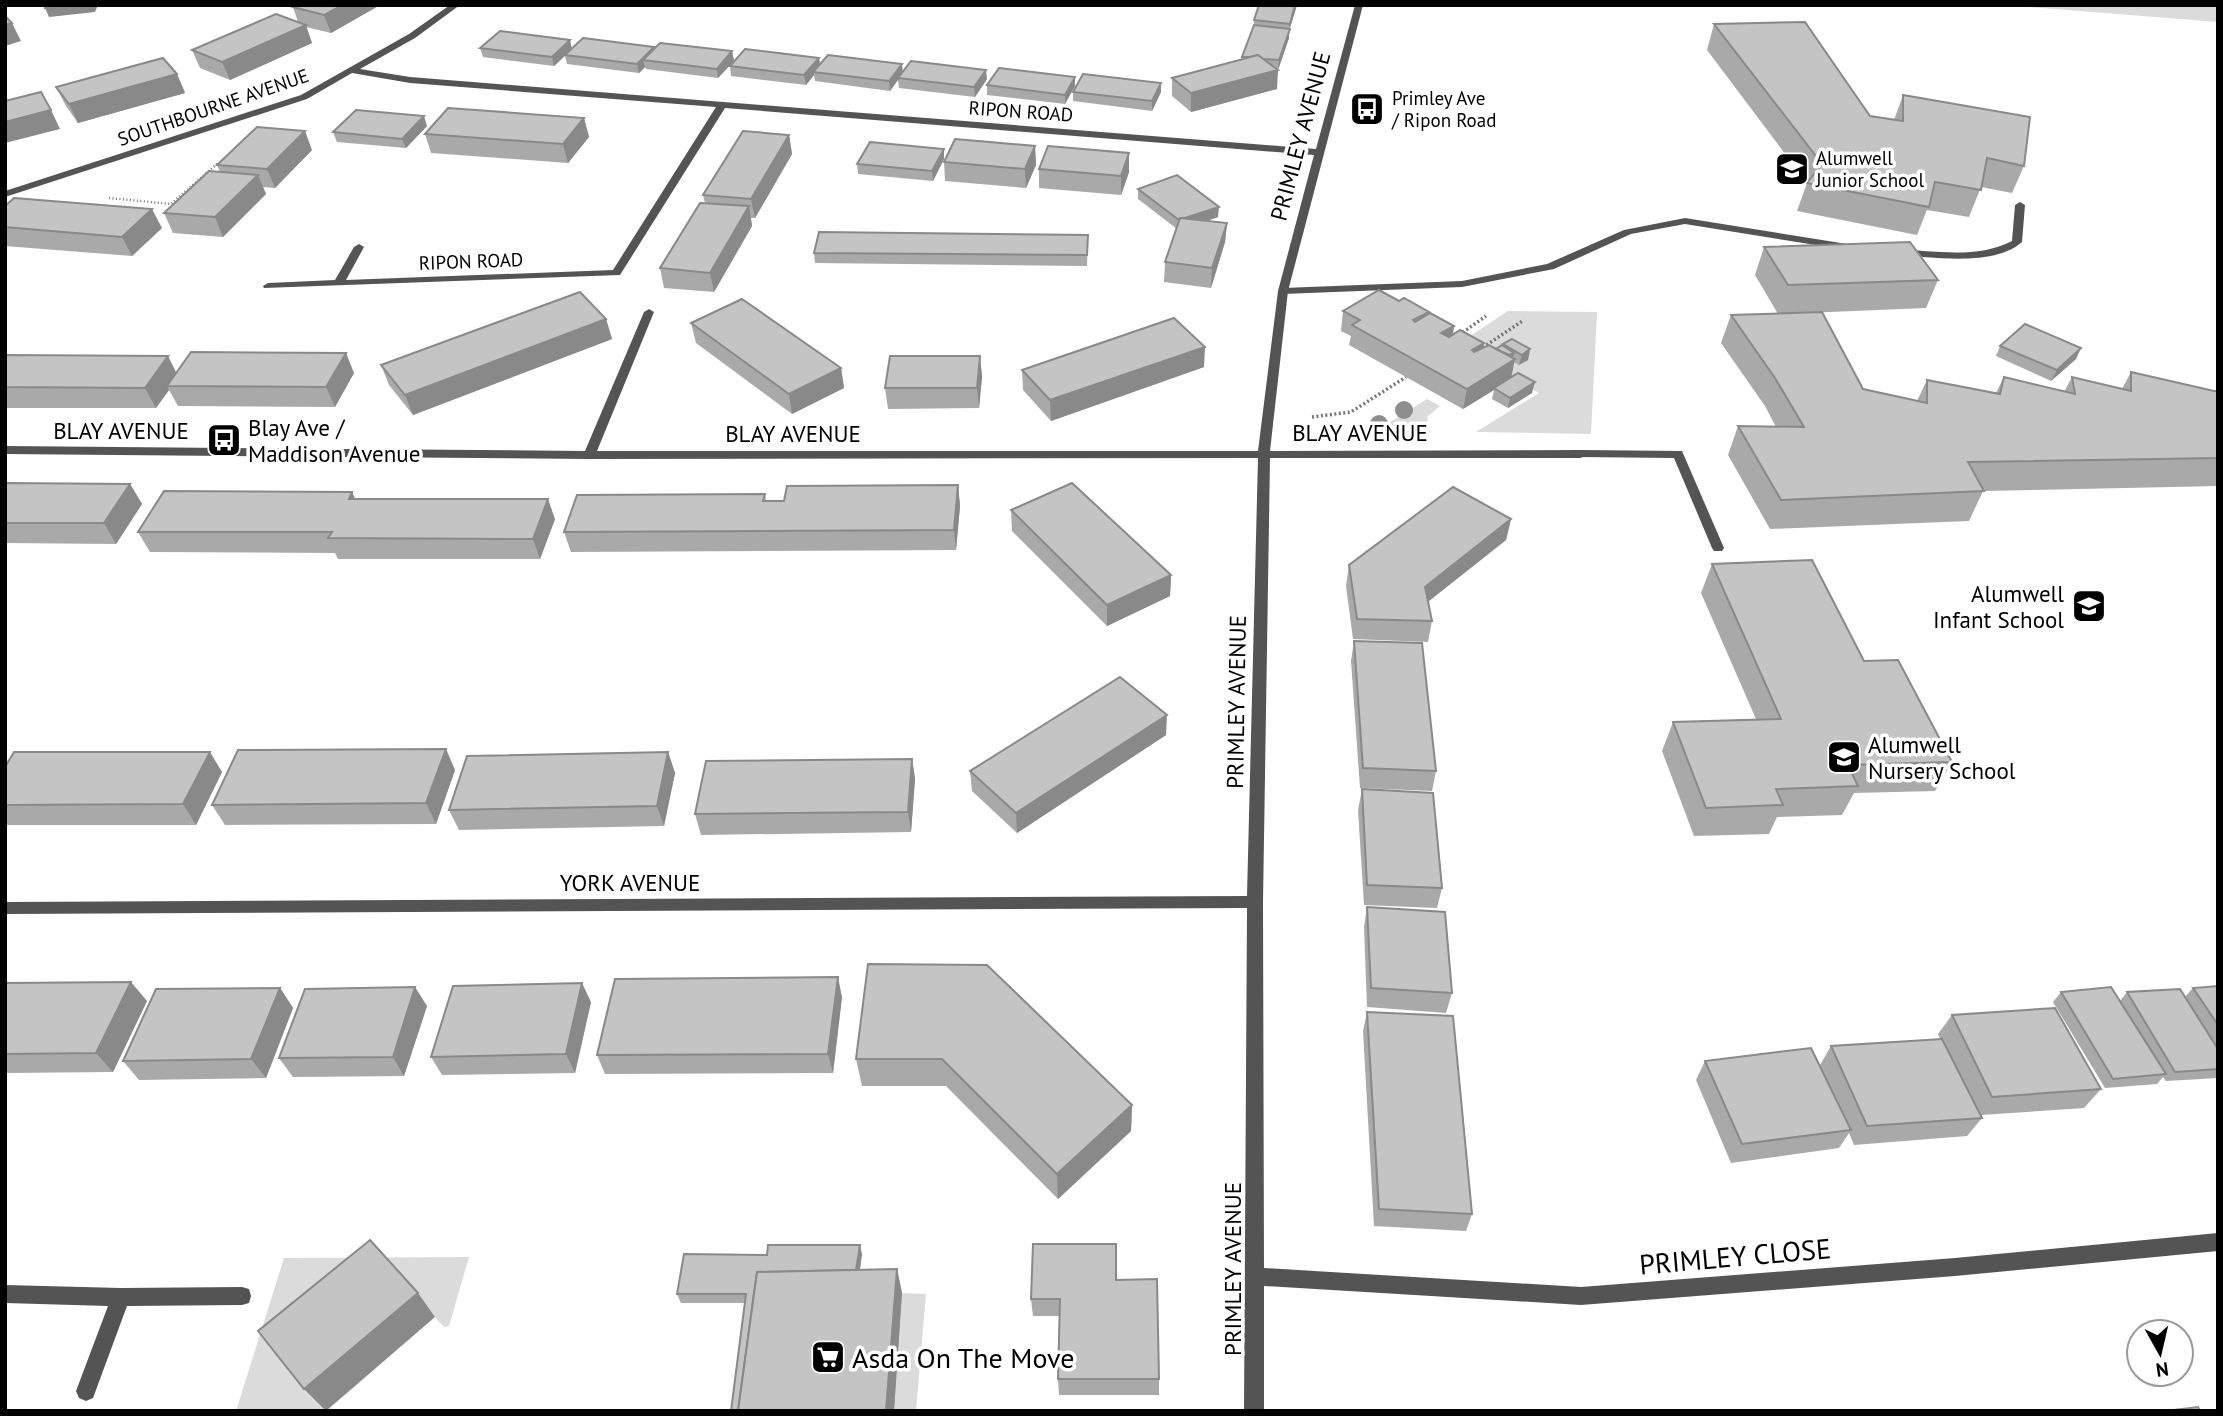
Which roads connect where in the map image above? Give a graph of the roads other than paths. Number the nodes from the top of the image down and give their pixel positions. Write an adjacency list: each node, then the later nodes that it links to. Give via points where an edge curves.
1 (456, 5): 3 (street, SOUTHBOURNE AVENUE)
2 (1359, 5): 5 (street, PRIMLEY AVENUE)
3 (354, 71): 4 (street, RIPON ROAD, via 410,80); 6 (street, SOUTHBOURNE AVENUE, via 304,97)
4 (722, 106): 5 (street, RIPON ROAD); 11 (street, RIPON ROAD, via 616,273)
5 (1318, 152): 13 (street, PRIMLEY AVENUE)
6 (5, 194)
7 (2020, 205): 10 (street, via 2017,242 2006,250 1983,254)
8 (359, 247): 11 (street)
9 (1855, 248): 13 (street, via 1685,221 1628,232 1550,267 1462,284)
10 (1880, 251)
11 (339, 283): 12 (street, RIPON ROAD)
12 (268, 286)
13 (1283, 291): 16 (street, PRIMLEY AVENUE)
14 (649, 312): 17 (street)
15 (5, 450): 17 (street, BLAY AVENUE)
16 (1264, 453): 17 (street, BLAY AVENUE); 18 (street, BLAY AVENUE, via 1678,454); 19 (street, PRIMLEY AVENUE)
17 (589, 455)
18 (1718, 548)
19 (1255, 902): 20 (street, YORK AVENUE); 22 (street, PRIMLEY AVENUE)
20 (5, 908)
21 (2218, 1242): 22 (street, PRIMLEY CLOSE, via 1581,1296)
22 (1256, 1277): 27 (street, PRIMLEY AVENUE)
23 (5, 1294): 25 (street)
24 (242, 1296): 25 (street)
25 (121, 1297): 26 (street)
26 (86, 1391)
27 (1254, 1411)

